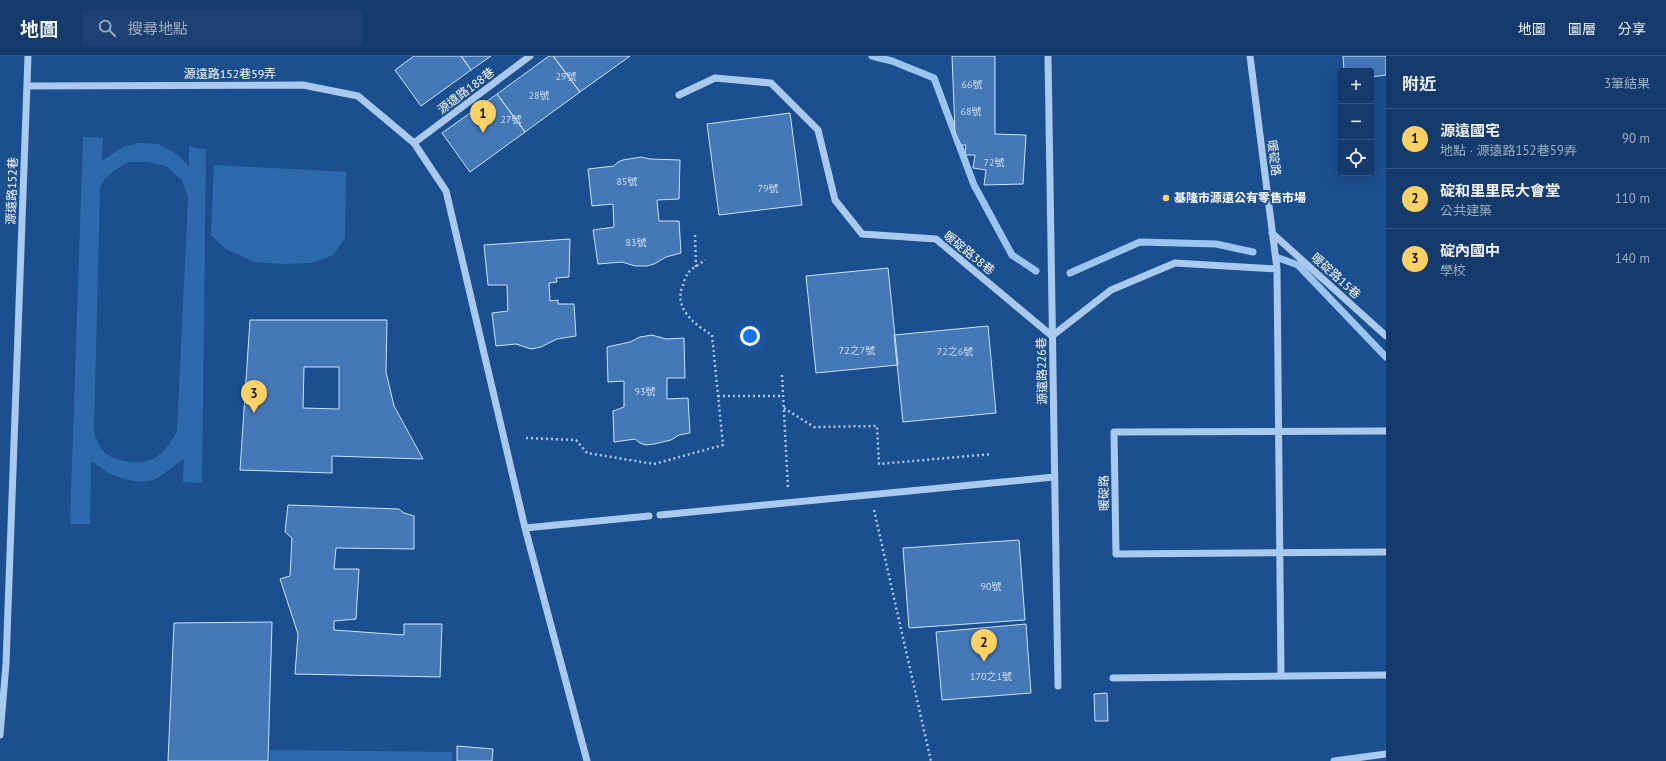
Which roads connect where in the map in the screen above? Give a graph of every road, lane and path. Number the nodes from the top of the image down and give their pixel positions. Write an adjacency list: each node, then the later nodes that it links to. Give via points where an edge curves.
1 (28, 56): 5 (street, 源遠路152巷)
2 (530, 56): 7 (street, 源遠路188巷)
3 (1048, 56): 13 (street, 源遠路226巷)
4 (1250, 56): 8 (street, 暖碇路)
5 (27, 86): 7 (street, 源遠路152巷59弄, via 303,85 358,96); 35 (street, 源遠路152巷, via 6,664)
6 (679, 95): 13 (street, 暖碇路38巷, via 716,78 771,83 818,130 834,200 862,234 936,239)
7 (414, 143): 28 (street, 源遠路152巷59弄, via 446,191)
8 (1272, 233): 12 (street, 暖碇路); 14 (street, 暖碇路15巷)
9 (695, 235): 11 (path)
10 (705, 260): 11 (path)
11 (696, 267): 16 (path, via 688,273 680,292 681,307 689,318 712,335)
12 (1277, 269): 13 (street, via 1175,263 1111,290); 19 (street, 暖碇路)
13 (1052, 336): 23 (street, 源遠路226巷)
14 (1386, 336)
15 (782, 375): 17 (path)
16 (718, 396): 17 (path); 21 (path, via 723,445 654,464 587,454 576,440)
17 (783, 396): 18 (path)
18 (784, 408): 22 (path, via 814,427 877,426 879,464); 25 (path)
19 (1279, 431): 20 (street, 暖碇路); 30 (street, 暖碇路); 30 (street, 暖碇路, via 1114,432 1116,554)
20 (1386, 431)
21 (526, 438)
22 (992, 454)
23 (1054, 477): 24 (street); 34 (street, 源遠路226巷)
24 (870, 495): 25 (street); 38 (path)
25 (789, 502): 26 (street)
26 (660, 515)
27 (649, 516): 28 (street)
28 (525, 528): 37 (street, 源遠路152巷59弄)
29 (1386, 552): 30 (street, 暖碇路)
30 (1280, 553): 32 (street, 暖碇路)
31 (1386, 675): 32 (street)
32 (1281, 676): 33 (street)
33 (1113, 678)
34 (1058, 686)
35 (0, 735)
36 (1386, 754): 39 (street)
37 (587, 761)
38 (931, 761)
39 (1334, 761)

